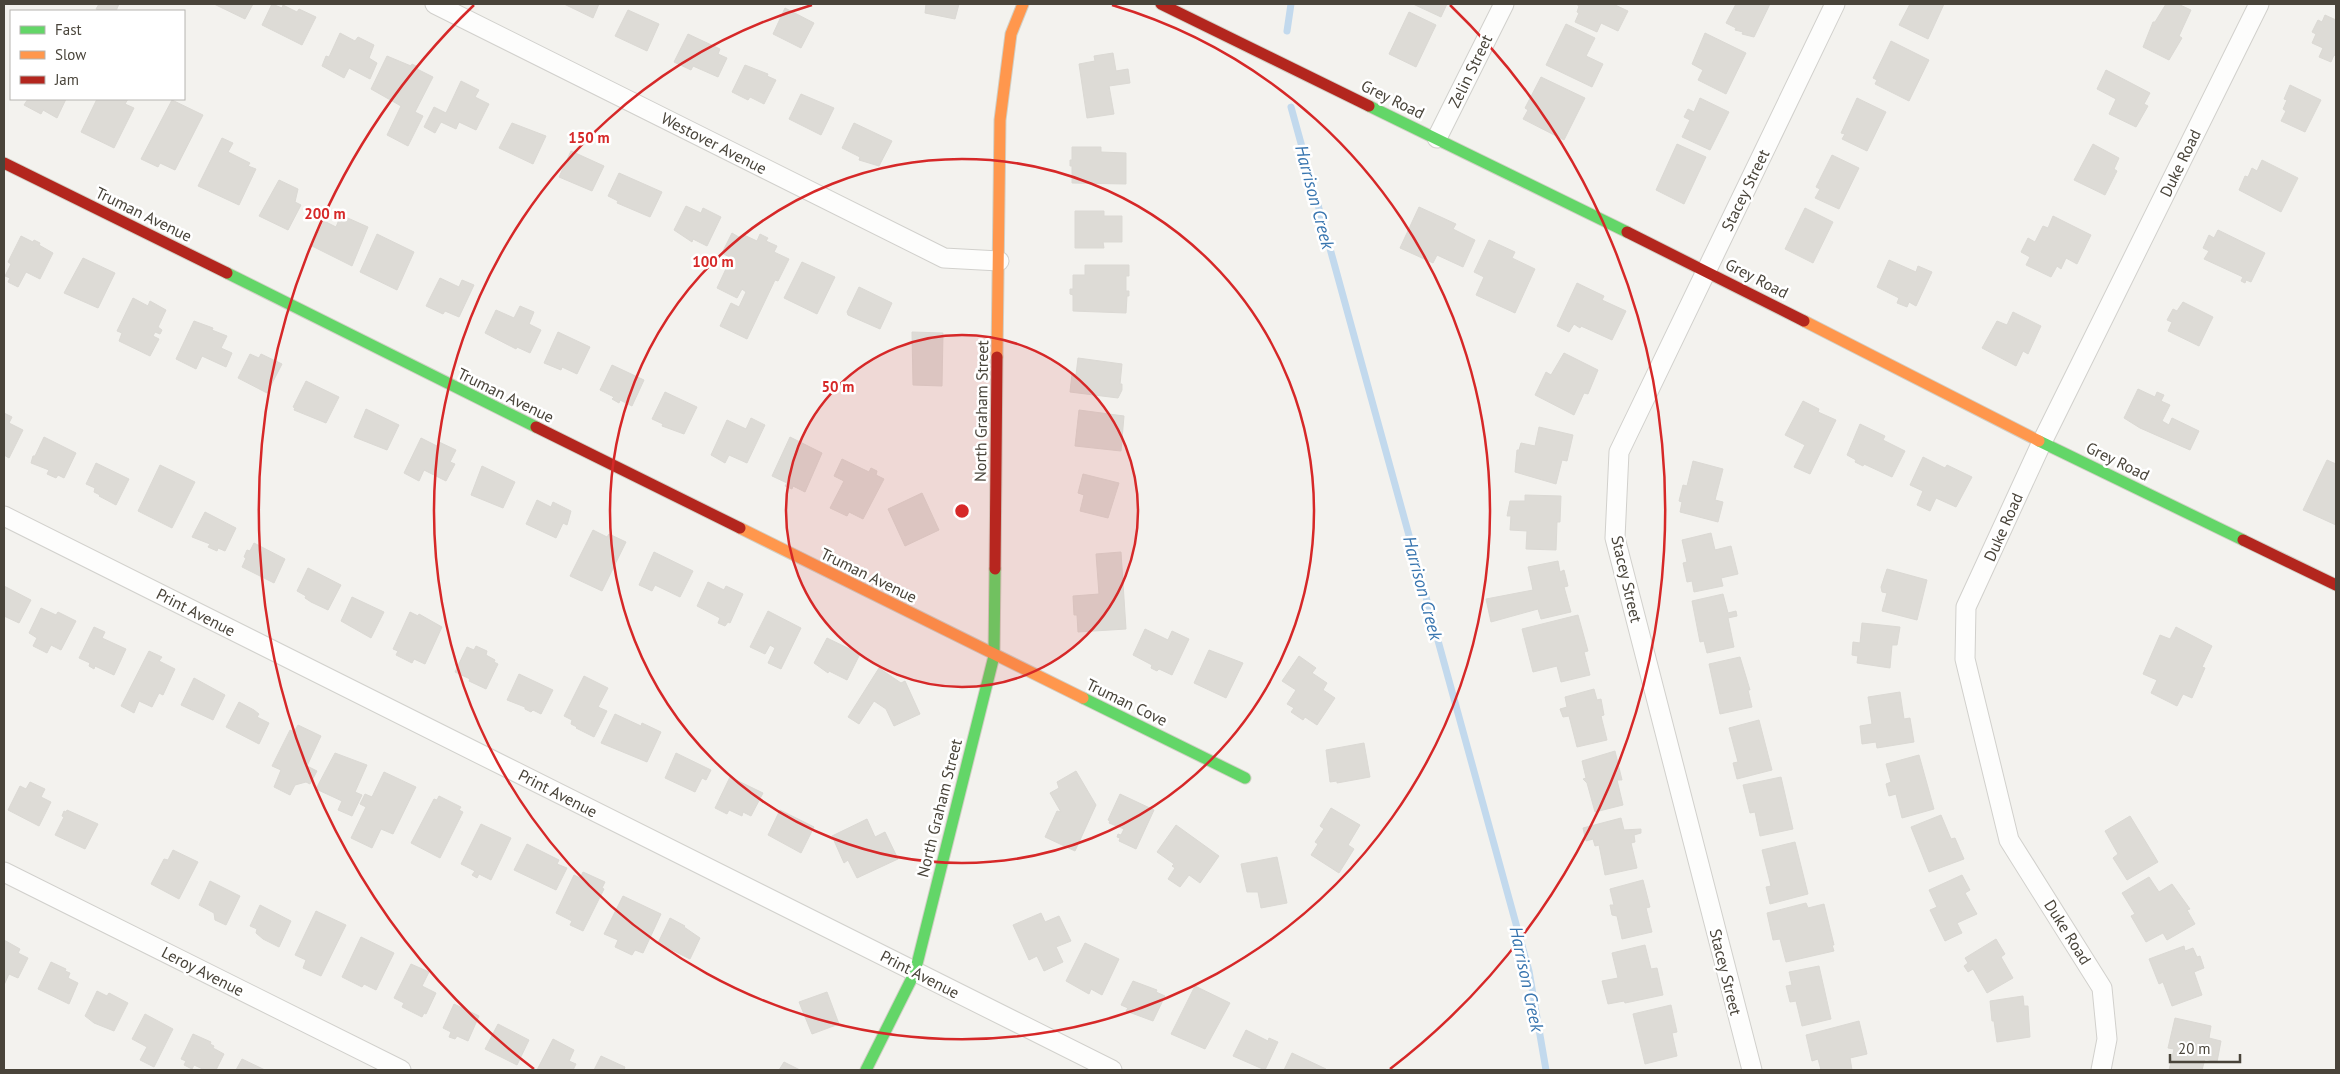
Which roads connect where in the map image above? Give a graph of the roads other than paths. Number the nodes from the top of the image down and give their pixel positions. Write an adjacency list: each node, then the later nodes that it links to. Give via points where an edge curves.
1 (434, 4): 9 (street, Westover Avenue, via 944,258)
2 (1023, 4): 9 (street, North Graham Street, via 1011,34 1000,120)
3 (1161, 4): 7 (street, Grey Road)
4 (1504, 4): 7 (street, Zelin Street)
5 (1835, 4): 10 (street, Stacey Street)
6 (2260, 4): 11 (street, Duke Road)
7 (1437, 138): 10 (street, Grey Road)
8 (4, 162): 14 (street, Truman Avenue)
9 (999, 262): 14 (street, North Graham Street)
10 (1706, 271): 11 (street, Grey Road); 21 (street, Stacey Street, via 1619,452 1615,538)
11 (2042, 442): 13 (street, Grey Road); 22 (street, Duke Road, via 1966,607 1966,659 2009,840 2102,988 2107,1039)
12 (4, 516): 17 (street, Print Avenue)
13 (2336, 585)
14 (994, 656): 15 (street, Truman Cove); 17 (street, North Graham Street)
15 (1245, 778)
16 (4, 872): 18 (street, Leroy Avenue)
17 (915, 972): 19 (street, North Graham Street); 20 (street, Print Avenue)
18 (401, 1070)
19 (866, 1070)
20 (1112, 1070)
21 (1752, 1070)
22 (2101, 1070)

